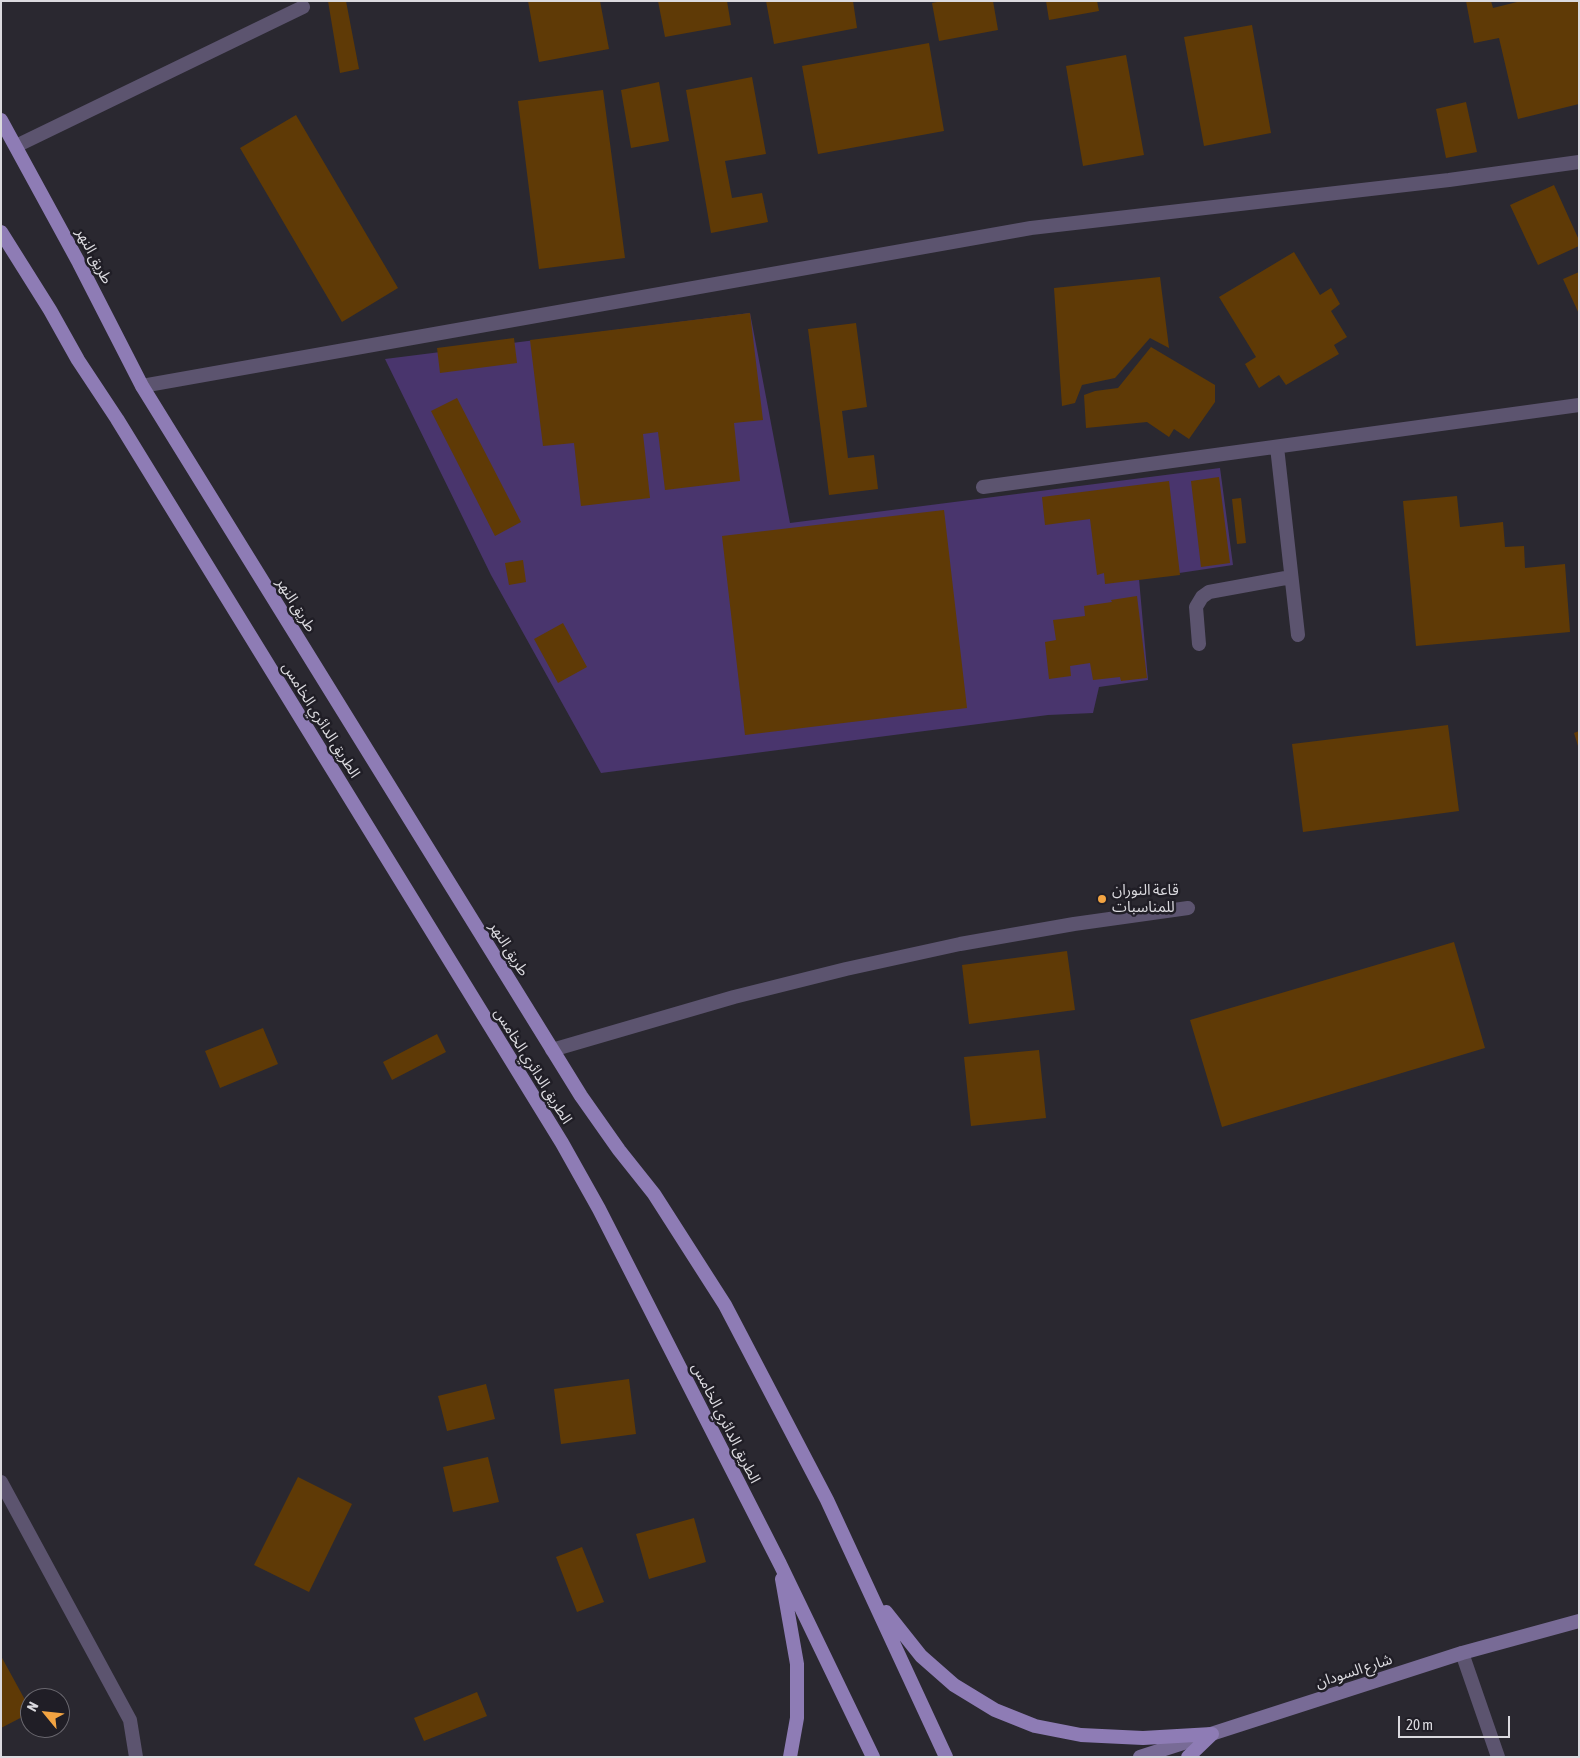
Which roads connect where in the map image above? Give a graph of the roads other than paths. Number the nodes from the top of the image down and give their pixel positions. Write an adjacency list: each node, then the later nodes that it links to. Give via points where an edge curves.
1 (303, 7): 3 (street)
2 (1, 120): 3 (main road, طريق النهر)
3 (16, 146): 6 (main road, طريق النهر)
4 (1579, 162): 6 (street, via 1031,228)
5 (1, 232): 17 (main road, الطريق الدائري الخامس, via 562,1143 599,1209)
6 (142, 386): 14 (main road, طريق النهر)
7 (1579, 405): 8 (street)
8 (1277, 447): 9 (street); 10 (street)
9 (983, 487)
10 (1291, 577): 11 (street); 12 (street, via 1209,592 1202,597 1196,607)
11 (1298, 635)
12 (1199, 644)
13 (1188, 908): 14 (street, via 1055,927 856,967 734,997)
14 (552, 1050): 15 (main road, طريق النهر)
15 (581, 1096): 18 (main road, الطريق الدائري الخامس, via 654,1194 725,1305 827,1500)
16 (1, 1482): 22 (street, via 130,1720)
17 (780, 1564): 23 (main road, via 797,1664 797,1718); 24 (main road, الطريق الدائري الخامس)
18 (873, 1597): 21 (main road, via 921,1656 954,1685 995,1710 1035,1726 1082,1735 1143,1738); 25 (main road, الطريق الدائري الخامس)
19 (1579, 1621): 20 (main road, شارع السودان)
20 (1462, 1653): 21 (main road, شارع السودان); 28 (street)
21 (1212, 1734): 26 (main road, شارع السودان); 27 (main road)
22 (136, 1757)
23 (790, 1757)
24 (873, 1757)
25 (946, 1757)
26 (1140, 1757)
27 (1188, 1757)
28 (1498, 1757)

